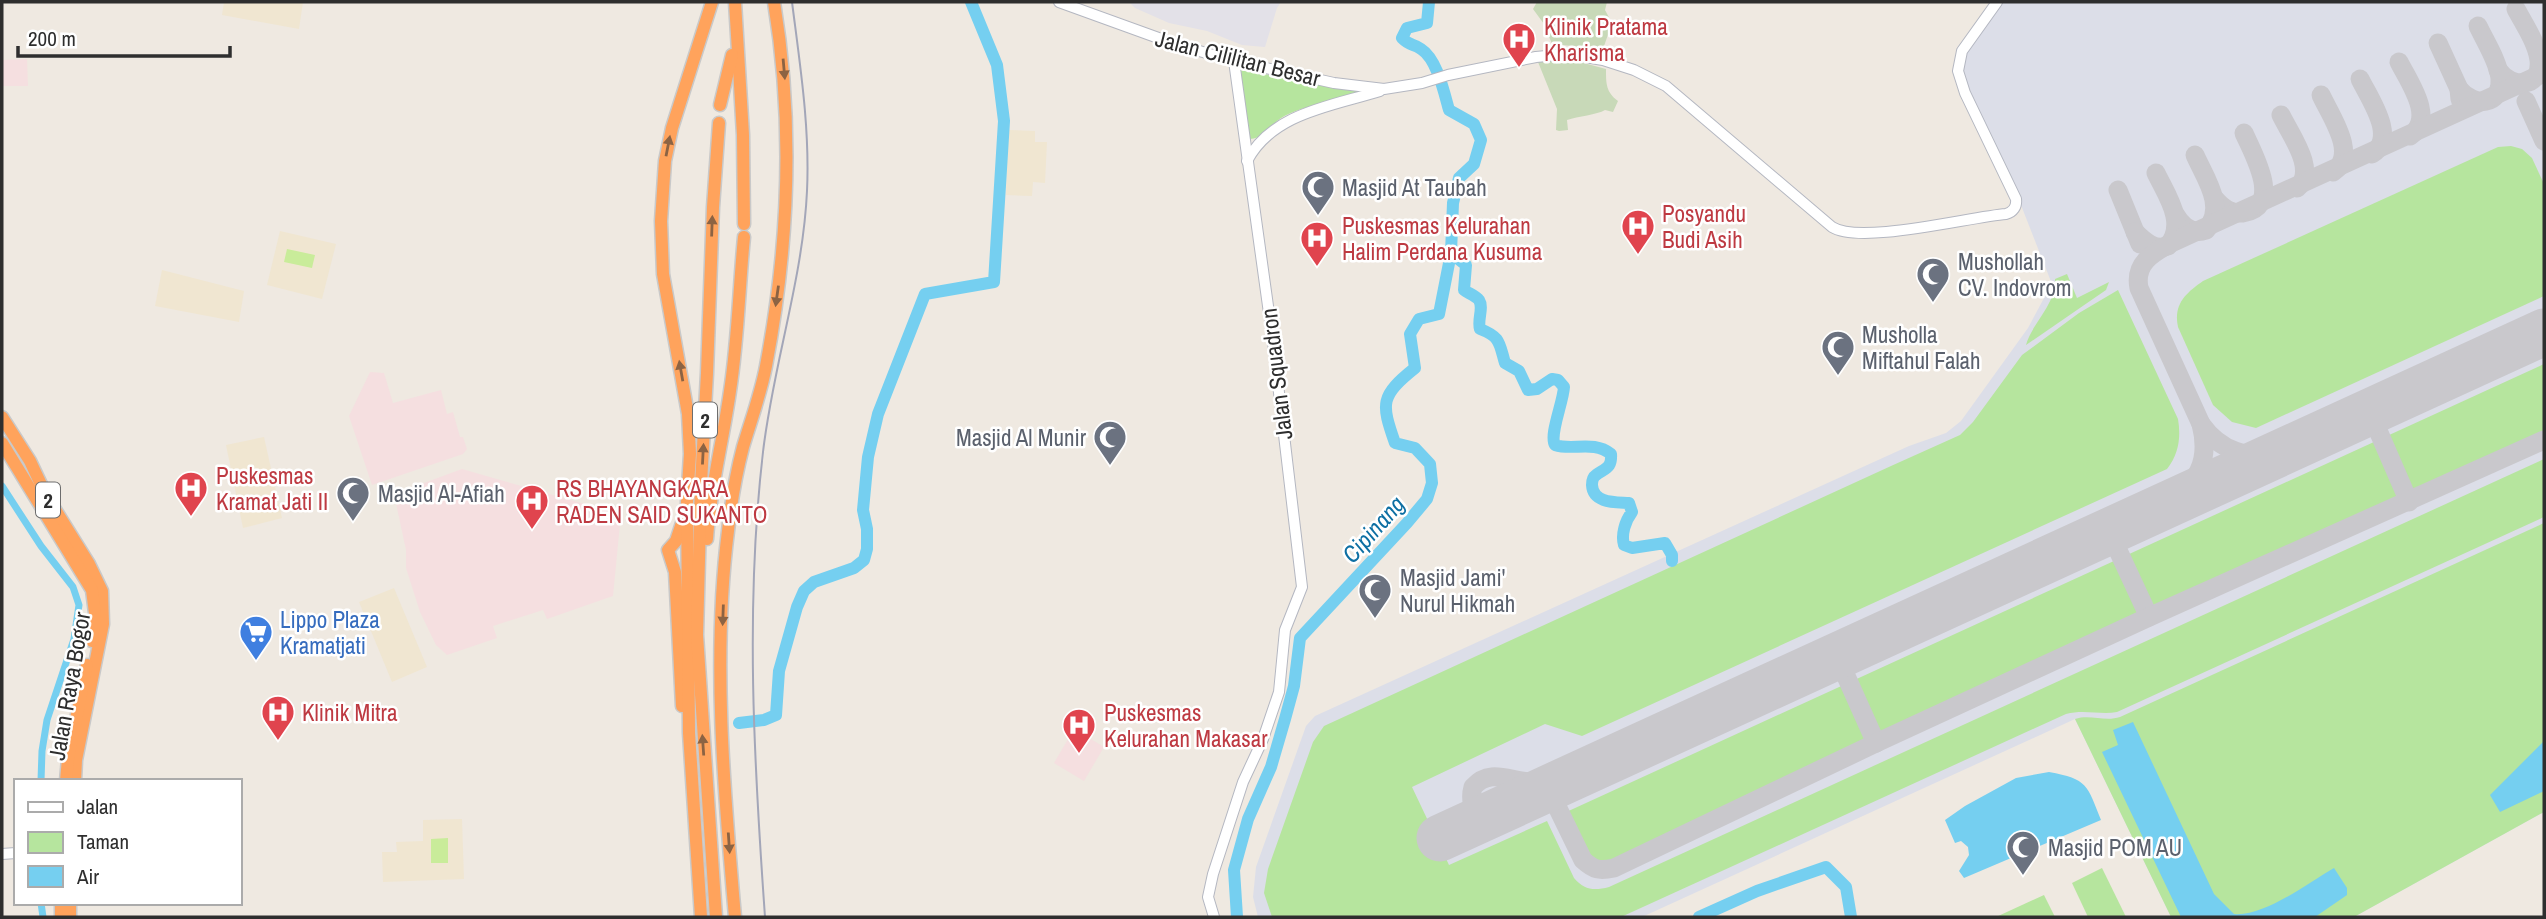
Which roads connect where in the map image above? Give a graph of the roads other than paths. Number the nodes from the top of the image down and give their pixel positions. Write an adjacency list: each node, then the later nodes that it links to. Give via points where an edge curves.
1 (712, 2): 15 (highway, one-way to 1, via 688,414 663,274 661,221 672,128)
2 (735, 2): 7 (highway, 2)
3 (774, 2): 22 (highway, 2, one-way to 22, via 785,73 787,145 781,272 726,547 721,741)
4 (1059, 2): 6 (street, Jalan Cililitan Besar)
5 (1997, 2): 9 (street, Jalan Cililitan Besar, via 1962,51 1958,71 2016,206 2006,214 1893,231 1837,230 1683,98 1634,70 1603,60 1567,54 1536,57)
6 (1086, 6): 8 (street, Jalan Cililitan Besar, via 1150,36)
7 (736, 41): 10 (highway, 2); 16 (highway, 2, via 744,230 732,375 709,511)
8 (1234, 61): 9 (street, Jalan Cililitan Besar); 12 (street, Jalan Squadron)
9 (1384, 89): 12 (street, via 1295,117 1254,148)
10 (720, 106)
11 (719, 123): 16 (highway, 2, one-way to 11, via 699,535)
12 (1247, 161): 23 (street, Jalan Squadron, via 1302,587 1285,630 1279,692 1236,800 1213,874 1208,897)
13 (2, 417): 19 (highway, Jalan Raya Bogor / 2, via 98,579 104,598)
14 (2, 443): 18 (highway, Jalan Raya Bogor / 2, via 94,597 93,632)
15 (687, 502): 17 (highway); 17 (highway, via 676,541 668,550 675,572 679,680)
16 (701, 718): 21 (highway, 2, one-way to 16)
17 (689, 733): 20 (highway)
18 (66, 779)
19 (75, 779)
20 (701, 917)
21 (716, 917)
22 (735, 917)
23 (1214, 917)

